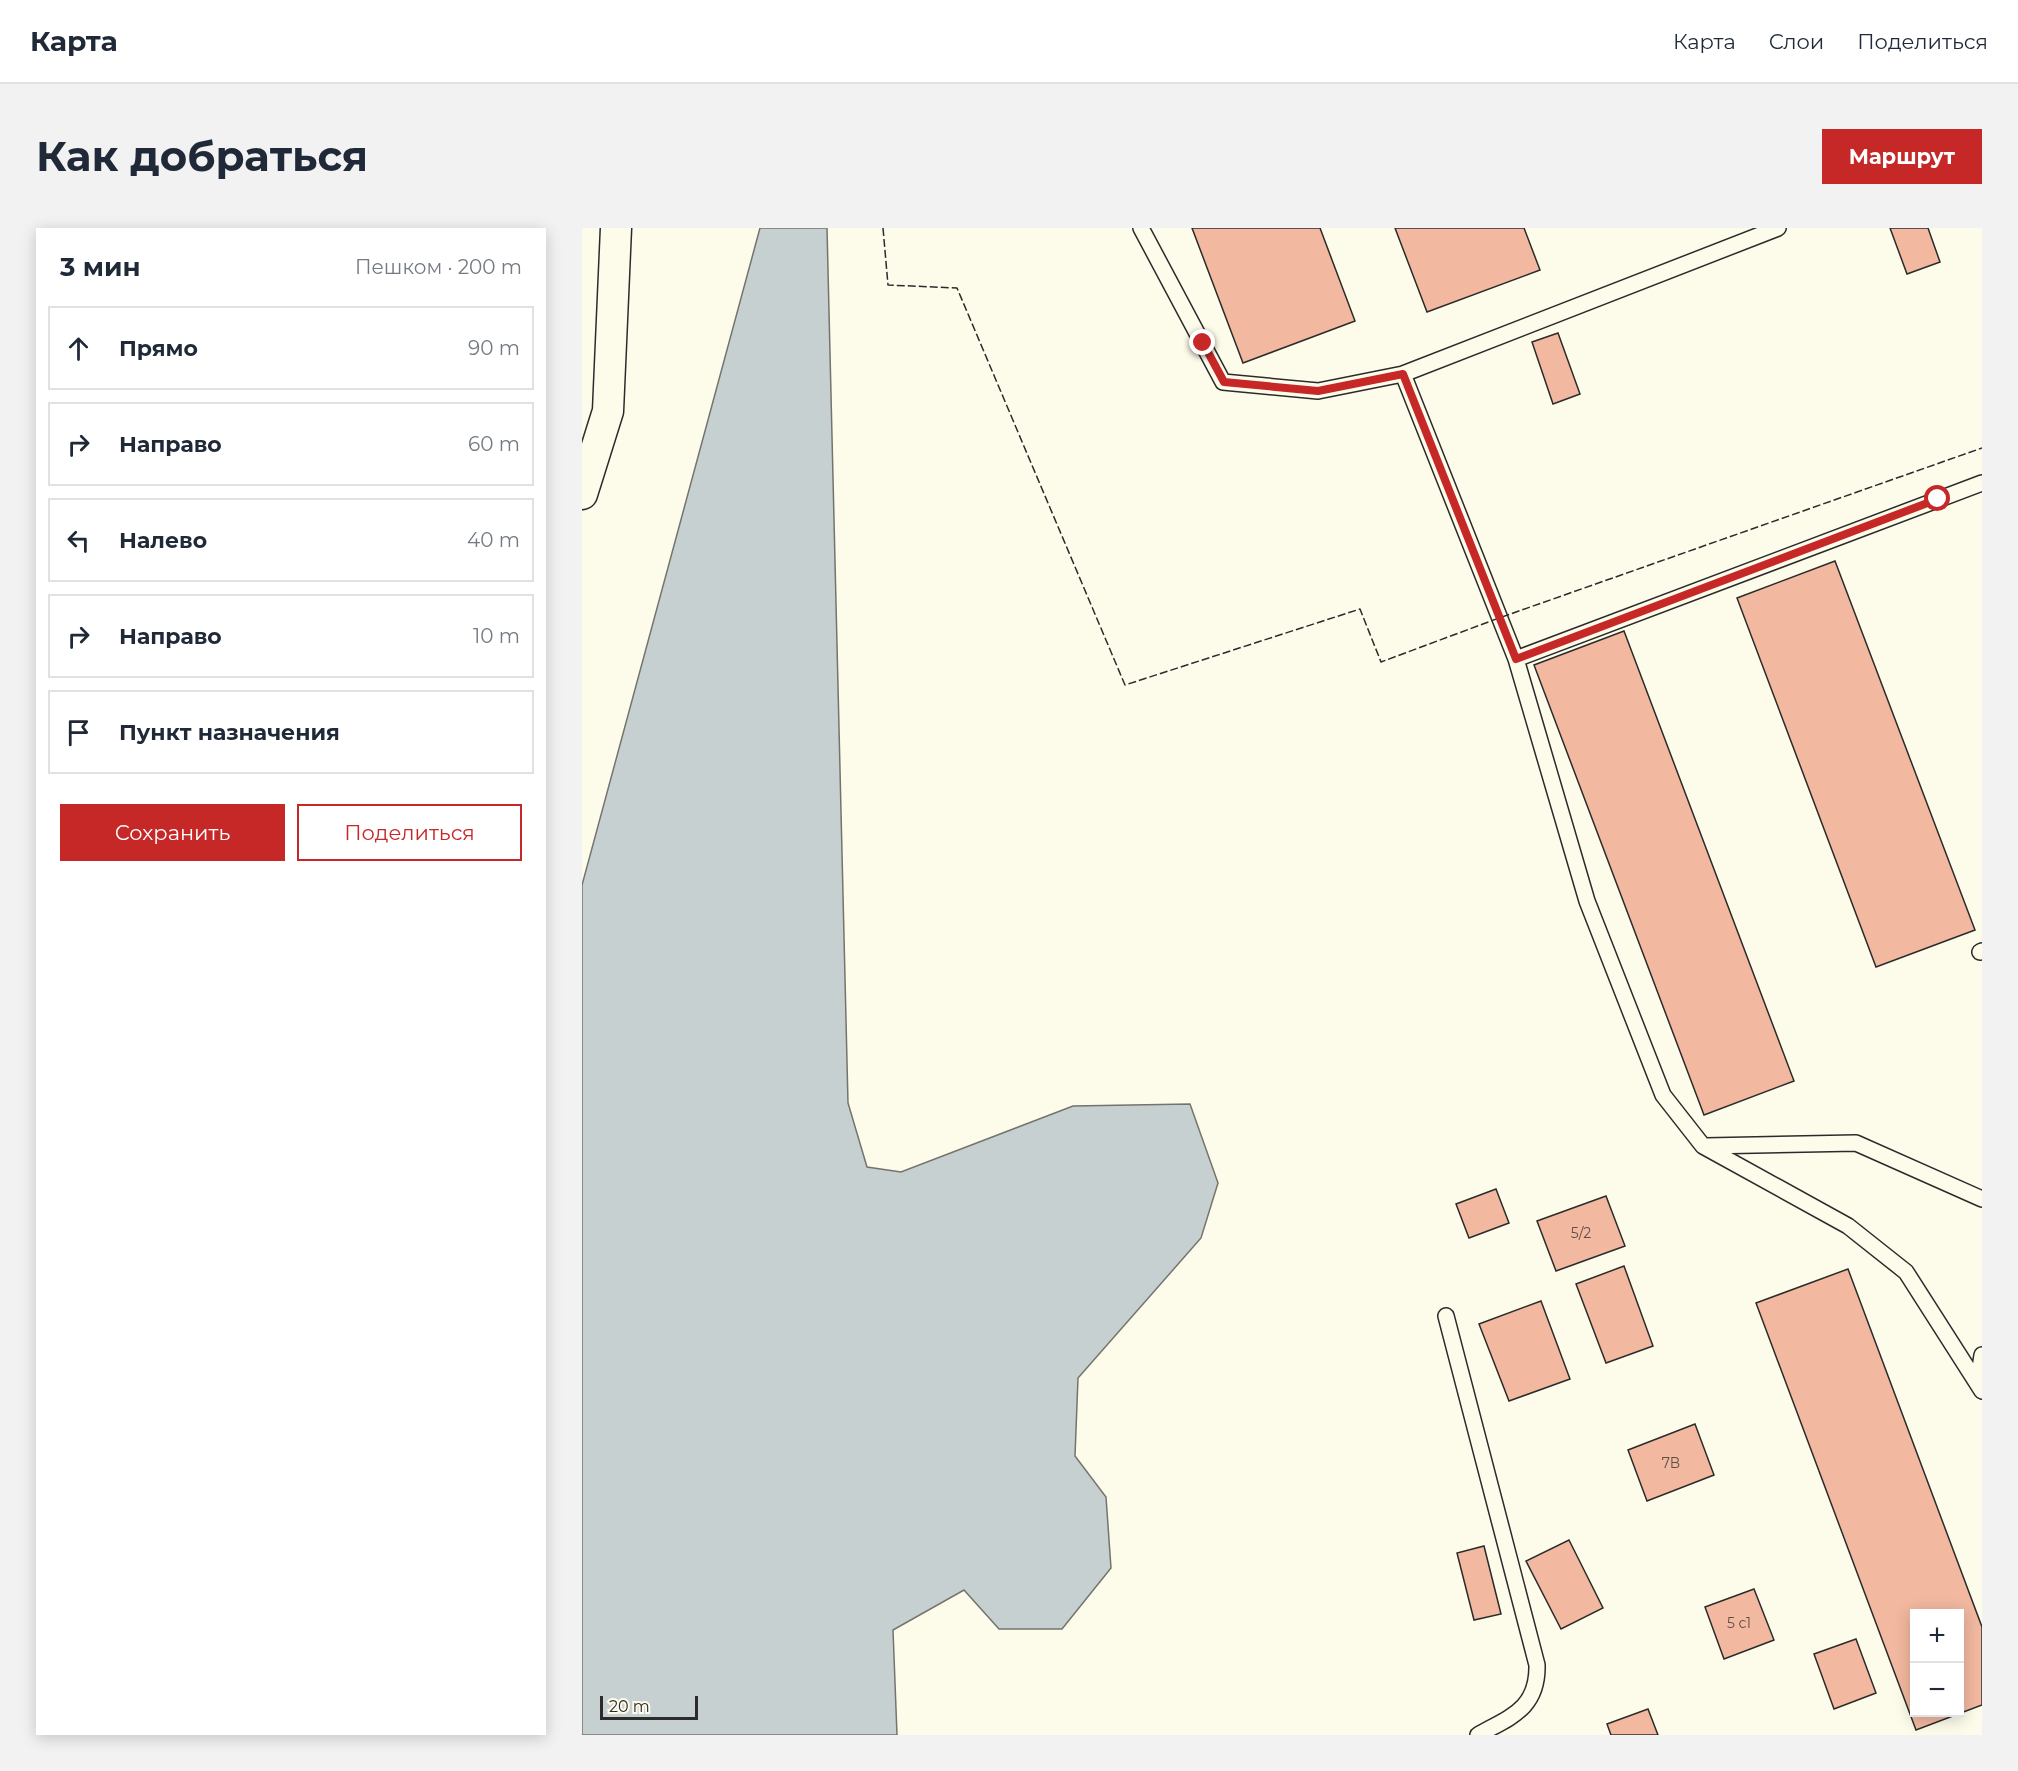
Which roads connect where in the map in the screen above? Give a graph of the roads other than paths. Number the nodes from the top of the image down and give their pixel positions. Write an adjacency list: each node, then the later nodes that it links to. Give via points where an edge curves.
1 (616, 228): 6 (street, via 608,411)
2 (1141, 228): 4 (lane, via 1224,382 1318,391)
3 (1778, 228): 4 (lane)
4 (1403, 374): 7 (lane)
5 (1982, 483): 7 (lane)
6 (582, 494)
7 (1516, 659): 8 (lane, via 1587,901 1663,1095)
8 (1703, 1146): 9 (lane, via 1856,1143); 12 (lane, via 1848,1226 1906,1272)
9 (1982, 1199)
10 (1446, 1316): 13 (lane, via 1537,1665 1534,1689 1525,1706)
11 (1982, 1355): 12 (lane)
12 (1980, 1387)
13 (1478, 1735)

